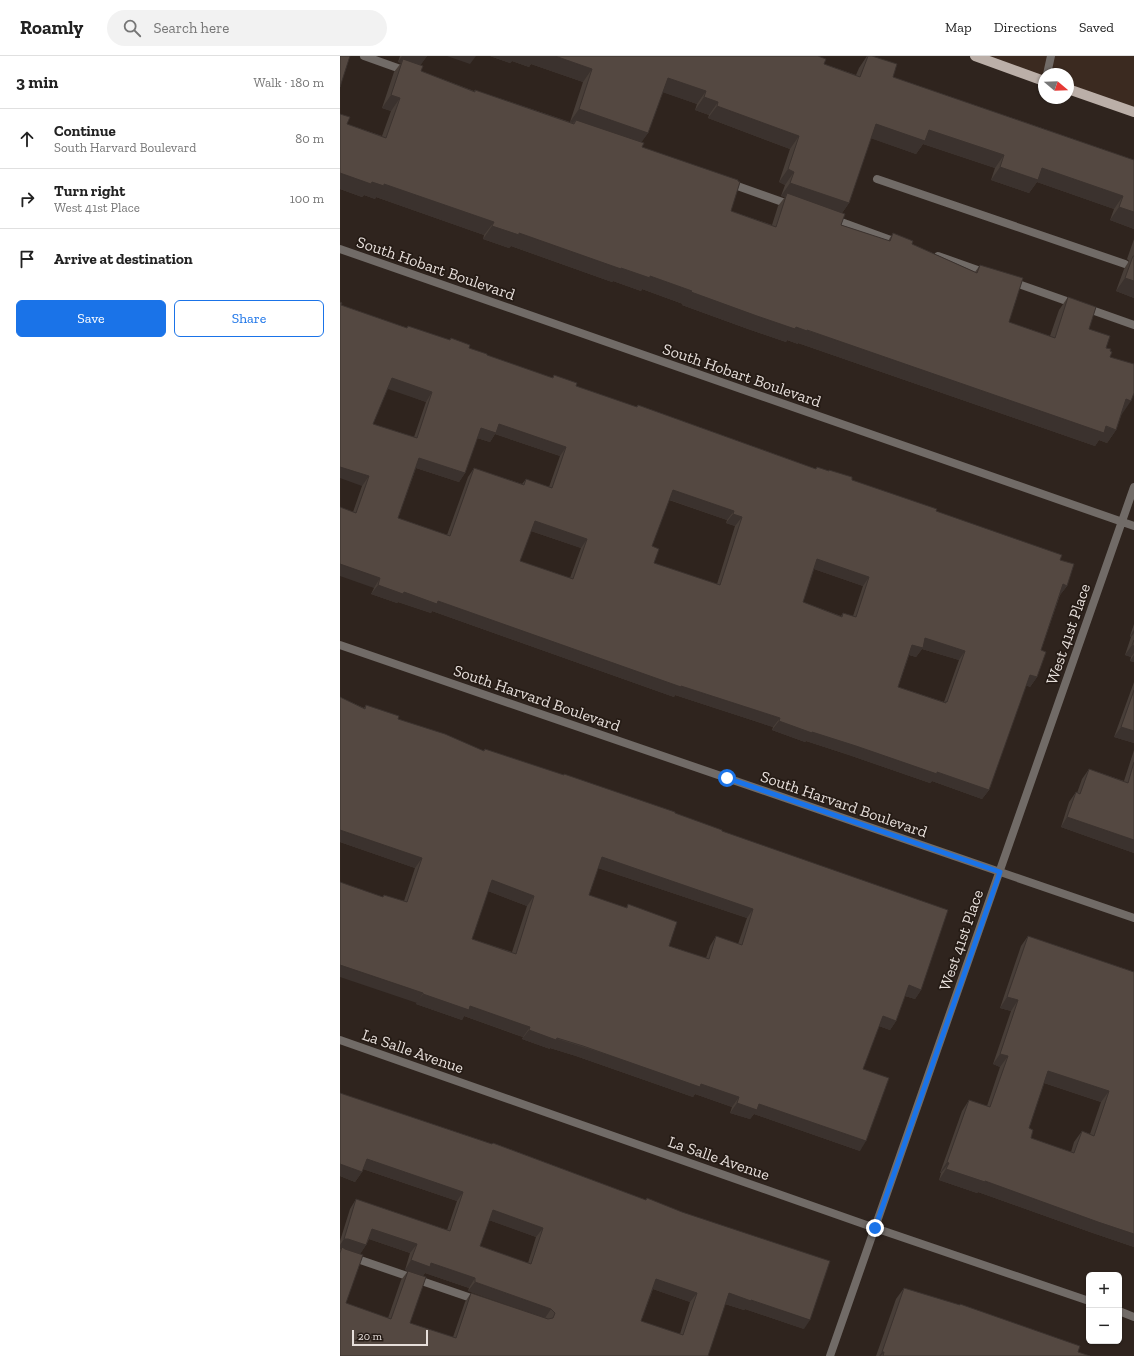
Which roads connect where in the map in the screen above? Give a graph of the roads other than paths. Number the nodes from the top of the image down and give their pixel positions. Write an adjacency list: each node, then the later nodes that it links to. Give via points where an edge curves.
1 (364, 56): 5 (street)
2 (975, 56): 6 (main road)
3 (1051, 56): 4 (street)
4 (1048, 68)
5 (416, 74)
6 (1038, 78)
7 (1074, 91): 8 (main road)
8 (1134, 112)
9 (877, 179): 16 (street)
10 (719, 180): 11 (street)
11 (802, 209)
12 (824, 217): 13 (street)
13 (907, 246)
14 (340, 249): 21 (street, South Hobart Boulevard)
15 (930, 254): 17 (street)
16 (1125, 264)
17 (990, 274)
18 (1006, 280): 19 (street)
19 (1134, 325)
20 (1134, 487): 21 (street, West 41st Place)
21 (1122, 522): 22 (street, South Hobart Boulevard); 24 (street, West 41st Place)
22 (1134, 526)
23 (340, 645): 24 (street, South Harvard Boulevard)
24 (1000, 872): 25 (street, South Harvard Boulevard); 27 (street, West 41st Place)
25 (1134, 918)
26 (340, 1040): 27 (street, La Salle Avenue)
27 (875, 1228): 29 (street, La Salle Avenue); 33 (street, West 41st Place)
28 (340, 1253): 30 (street)
29 (1086, 1300)
30 (483, 1302)
31 (1122, 1312): 32 (street)
32 (1134, 1317)
33 (830, 1356)

